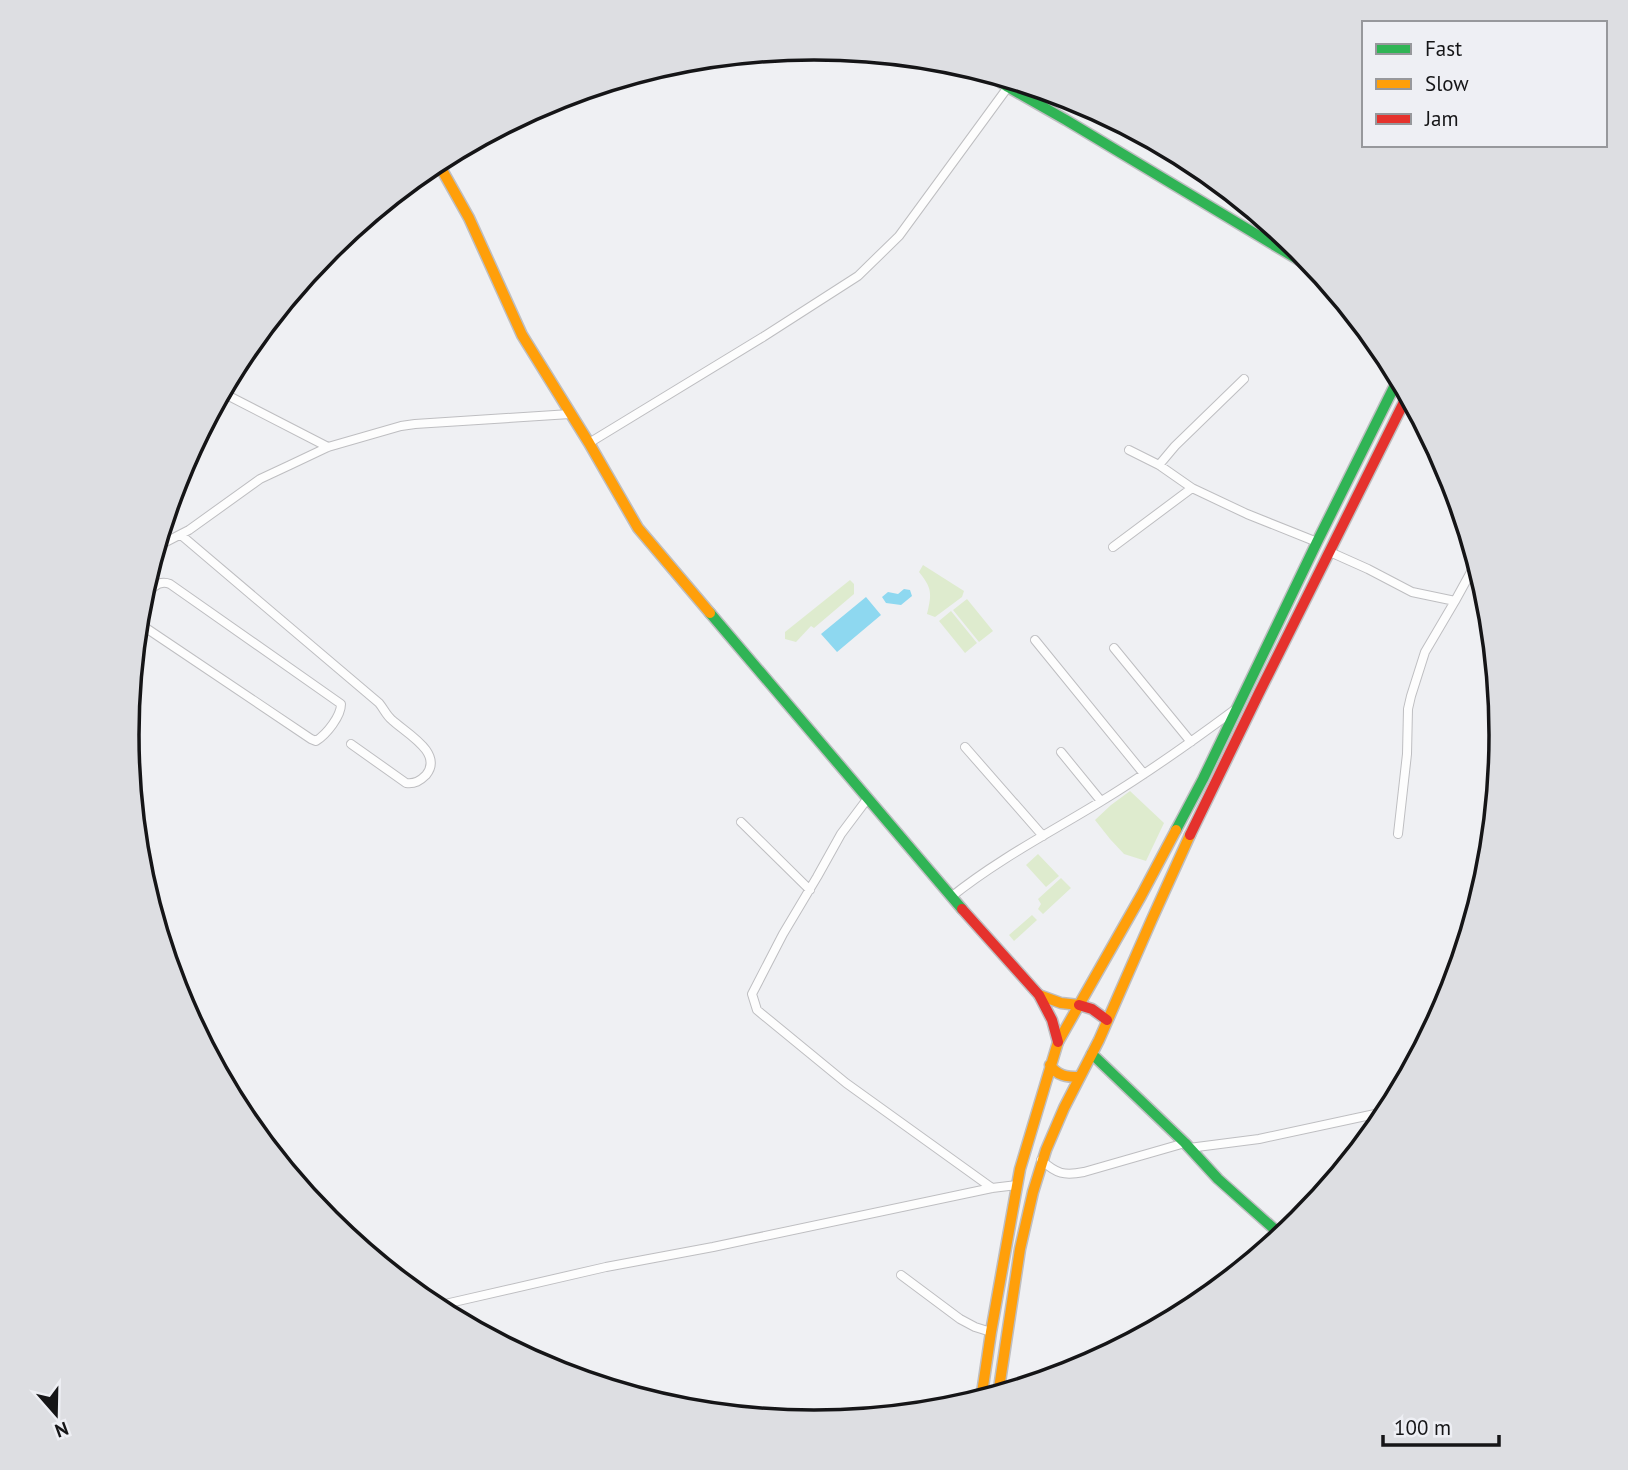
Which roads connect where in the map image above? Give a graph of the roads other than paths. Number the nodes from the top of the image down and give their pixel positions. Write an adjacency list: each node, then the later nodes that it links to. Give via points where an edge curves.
1 (1007, 88): 10 (street, via 899,236 858,276)
2 (1013, 90): 4 (main road)
3 (443, 171): 9 (main road, via 522,335)
4 (1288, 253)
5 (1244, 379): 13 (street)
6 (1393, 388): 17 (main road)
7 (229, 396): 11 (street)
8 (1403, 404): 19 (main road)
9 (570, 414): 10 (main road); 11 (street, via 415,424)
10 (589, 443): 32 (main road, via 638,528)
11 (328, 447): 15 (street, via 260,479)
12 (1129, 450): 13 (street)
13 (1159, 465): 14 (street)
14 (1192, 488): 17 (street); 18 (street)
15 (181, 535): 16 (street); 28 (street, via 379,702 390,719 429,752 432,761 421,780 406,783)
16 (167, 542)
17 (1317, 542): 26 (main road)
18 (1113, 547)
19 (1329, 552): 22 (street, via 1412,592); 41 (main road, via 1196,822)
20 (1469, 573): 22 (street)
21 (156, 585): 23 (street, via 170,584 341,704 341,711 323,736 311,739)
22 (1455, 601): 35 (street, via 1425,652 1410,696)
23 (147, 628)
24 (1035, 640): 31 (street)
25 (1114, 648): 27 (street)
26 (1236, 710): 27 (street); 40 (main road, via 1181,821)
27 (1191, 742): 31 (street)
28 (352, 744)
29 (965, 747): 36 (street)
30 (1060, 752): 33 (street)
31 (1144, 774): 33 (street)
32 (867, 798): 37 (street); 38 (main road)
33 (1101, 802): 36 (street)
34 (741, 822): 37 (street)
35 (1398, 834)
36 (1043, 836): 38 (street)
37 (810, 890): 50 (street, via 752,994 757,1010 846,1083)
38 (951, 897): 39 (main road)
39 (1039, 995): 40 (main road); 42 (main road)
40 (1079, 1005): 41 (main road); 42 (main road)
41 (1107, 1020): 43 (main road)
42 (1058, 1042): 44 (main road)
43 (1093, 1054): 45 (main road); 47 (main road)
44 (1050, 1065): 45 (main road, via 1060,1076); 49 (main road)
45 (1079, 1077): 48 (main road)
46 (1373, 1114): 47 (street, via 1259,1139)
47 (1187, 1145): 48 (street, via 1069,1175); 51 (main road, via 1217,1179)
48 (1041, 1160): 55 (main road, via 1022,1238)
49 (1017, 1185): 50 (street); 54 (main road)
50 (992, 1188): 53 (street)
51 (1274, 1229)
52 (901, 1275): 54 (street, via 960,1319)
53 (449, 1303)
54 (991, 1332): 56 (main road)
55 (1000, 1384)
56 (983, 1389)

